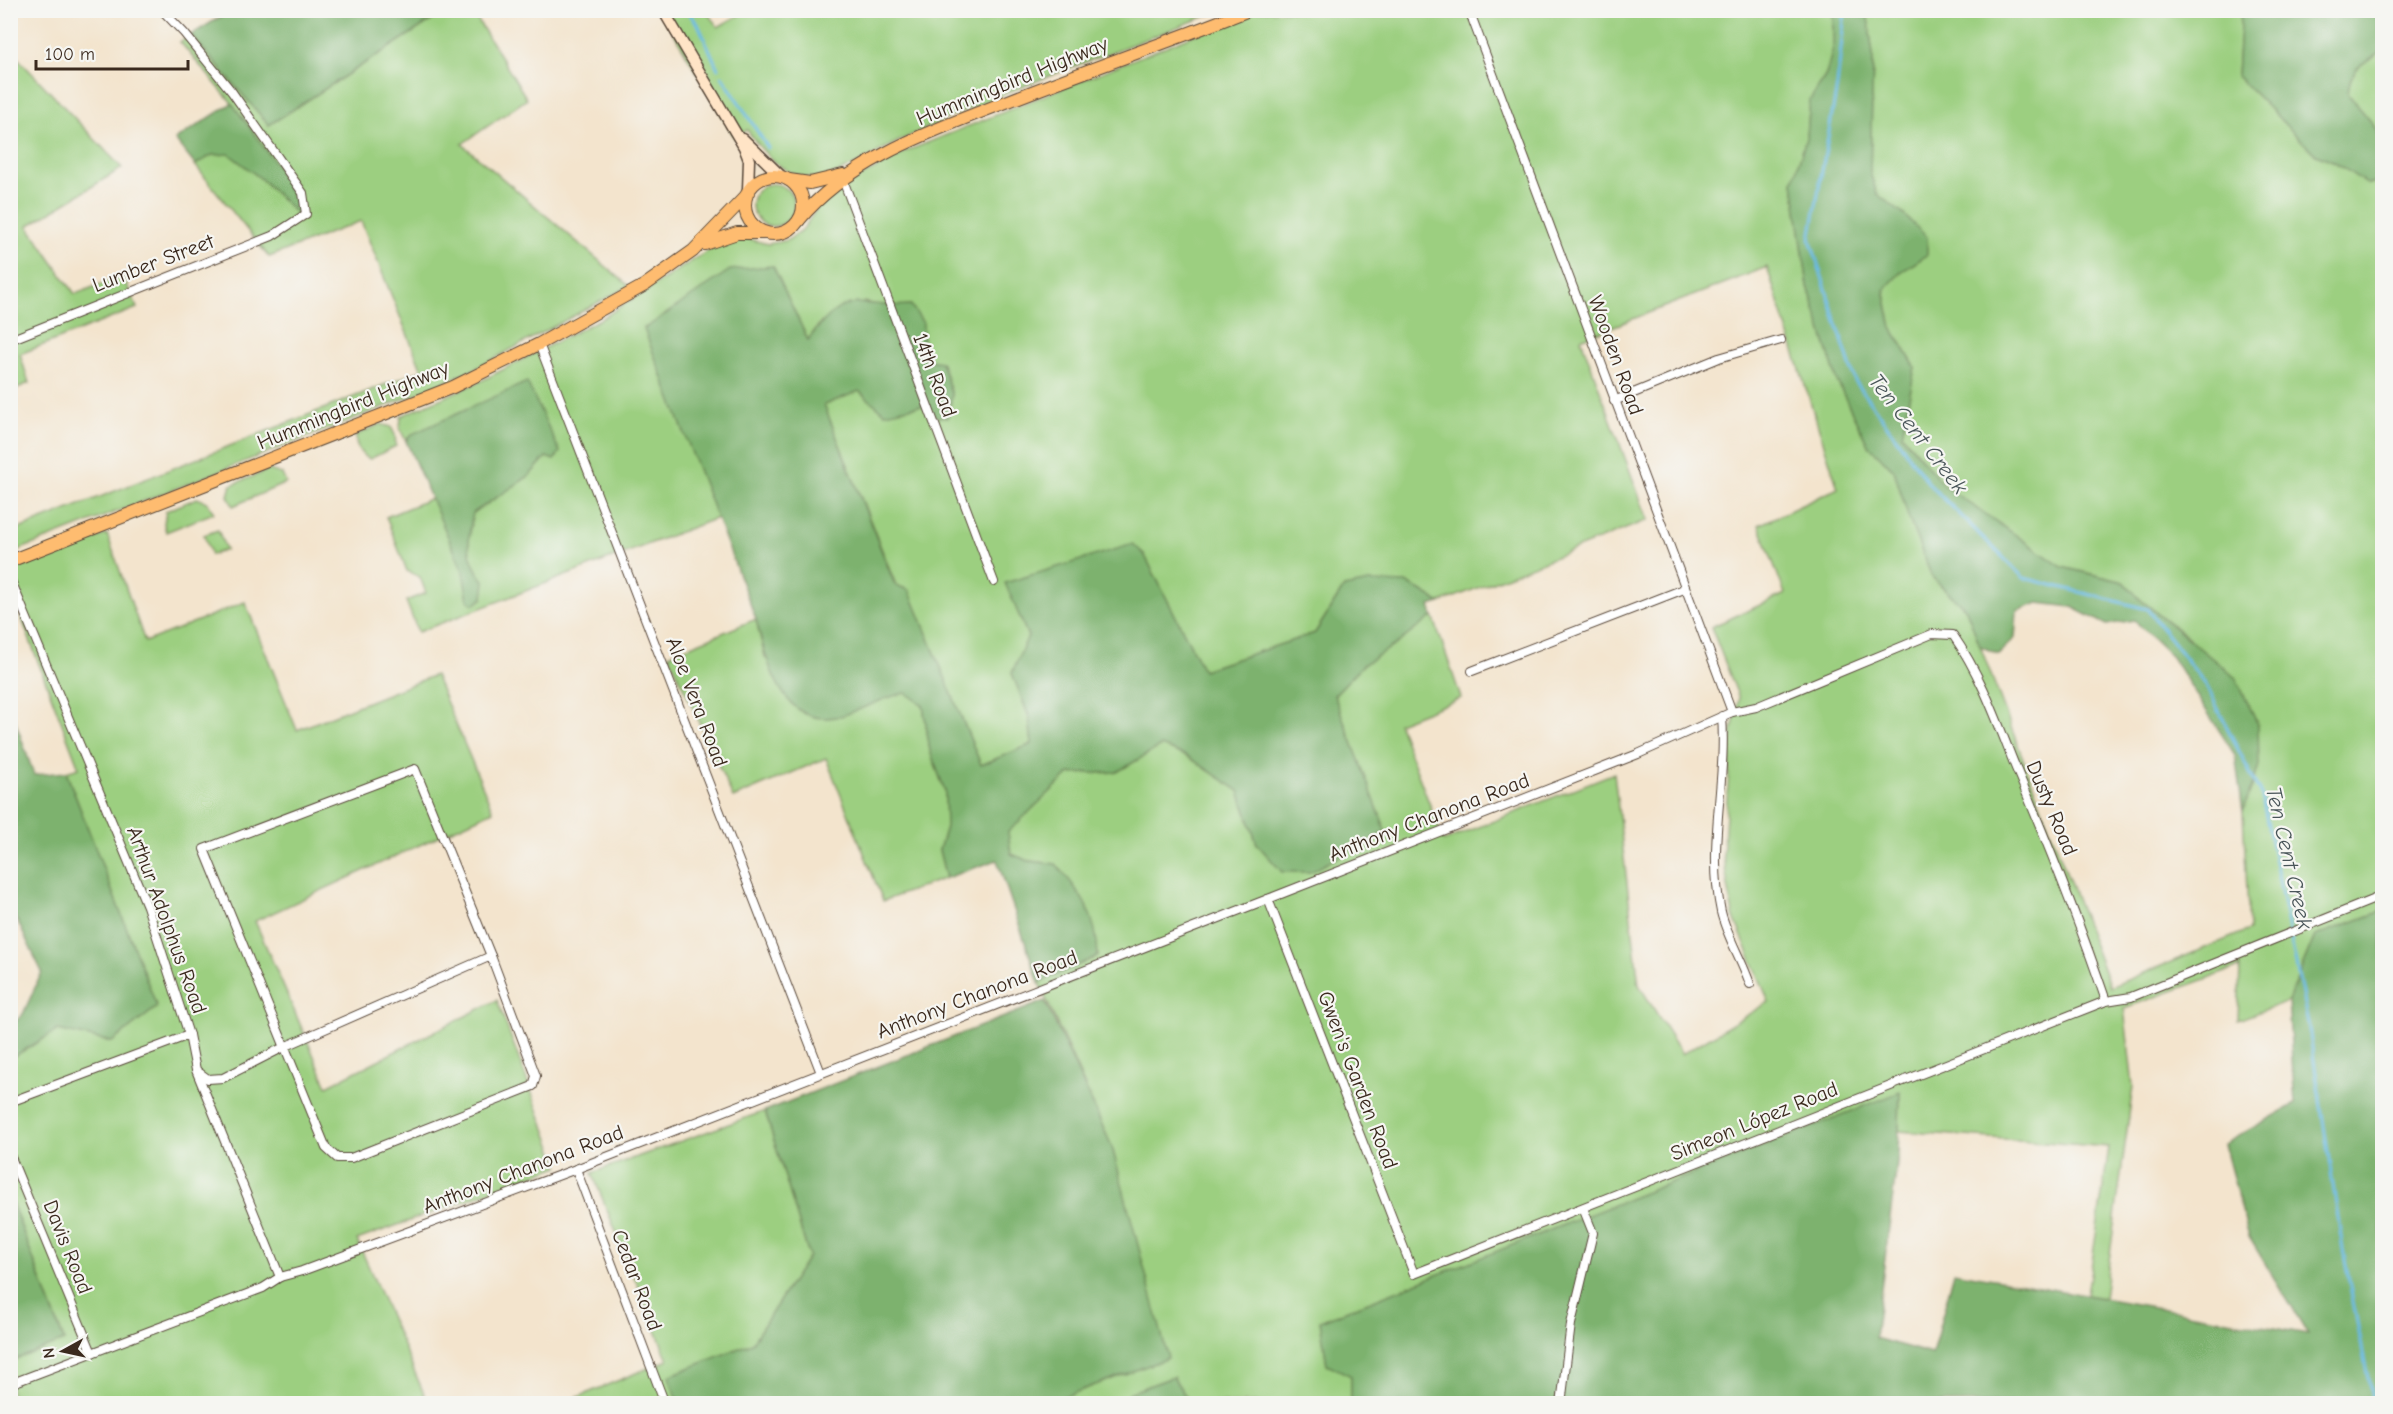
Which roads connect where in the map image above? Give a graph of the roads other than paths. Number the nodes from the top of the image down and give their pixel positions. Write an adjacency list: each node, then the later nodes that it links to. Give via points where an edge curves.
1 (162, 10): 13 (street, Lumber Street, via 232,92 303,193 306,214 272,236)
2 (663, 10): 5 (main road)
3 (1249, 10): 6 (main road, Hummingbird Highway, via 961,120)
4 (1469, 10): 16 (street, Wooden Road)
5 (735, 130): 7 (main road); 9 (main road, via 748,160)
6 (860, 169): 7 (main road, Hummingbird Highway, via 822,182); 8 (main road, Hummingbird Highway)
7 (785, 178): 9 (main road, via 763,178); 10 (main road, via 801,194)
8 (843, 180): 10 (main road, Hummingbird Highway); 19 (street, 14th Road)
9 (747, 193): 11 (main road, via 744,206 750,223); 12 (main road, Hummingbird Highway)
10 (799, 220): 11 (main road, via 784,233)
11 (766, 234): 12 (main road, Hummingbird Highway, via 726,236)
12 (693, 251): 15 (main road, Hummingbird Highway, via 645,285)
13 (10, 340)
14 (1781, 340): 16 (street, via 1719,358)
15 (539, 344): 17 (main road, Hummingbird Highway, via 453,387); 33 (street, Aloe Vera Road)
16 (1614, 401): 20 (street, Wooden Road)
17 (10, 561)
18 (10, 578): 30 (street, Arthur Adolphus Road, via 147,906)
19 (994, 582)
20 (1684, 589): 22 (street); 23 (street, Wooden Road)
21 (1953, 635): 23 (street, Anthony Chanona Road, via 1932,634 1756,707); 29 (street, Dusty Road, via 1967,654 1989,700 2078,919)
22 (1472, 671)
23 (1732, 712): 24 (street, Anthony Chanona Road)
24 (1722, 716): 26 (street, Anthony Chanona Road, via 1638,754); 28 (street, via 1724,758 1715,859 1718,890 1726,931)
25 (2382, 896): 29 (street, Simeon López Road, via 2131,997)
26 (1268, 899): 33 (street, Anthony Chanona Road); 38 (street, Gwen's Garden Road)
27 (491, 956): 31 (street); 31 (street, via 536,1076 533,1086 351,1158 336,1158 326,1148); 31 (street, via 415,769 204,849)
28 (1750, 984)
29 (2106, 1001): 37 (street, Simeon López Road)
30 (189, 1035): 32 (street, Arthur Adolphus Road); 34 (street)
31 (284, 1047): 32 (street, via 223,1078 208,1079)
32 (196, 1070): 39 (street, Arthur Adolphus Road)
33 (821, 1073): 36 (street, Anthony Chanona Road)
34 (10, 1102)
35 (10, 1155): 40 (street, Davis Road)
36 (576, 1169): 39 (street, Anthony Chanona Road); 42 (street, Cedar Road)
37 (1583, 1208): 38 (street, Simeon López Road); 43 (street, via 1593,1233 1571,1324)
38 (1414, 1274)
39 (280, 1277): 40 (street, Anthony Chanona Road, via 263,1288)
40 (92, 1353): 41 (street, Anthony Chanona Road)
41 (10, 1384)
42 (665, 1404)
43 (1561, 1404)

